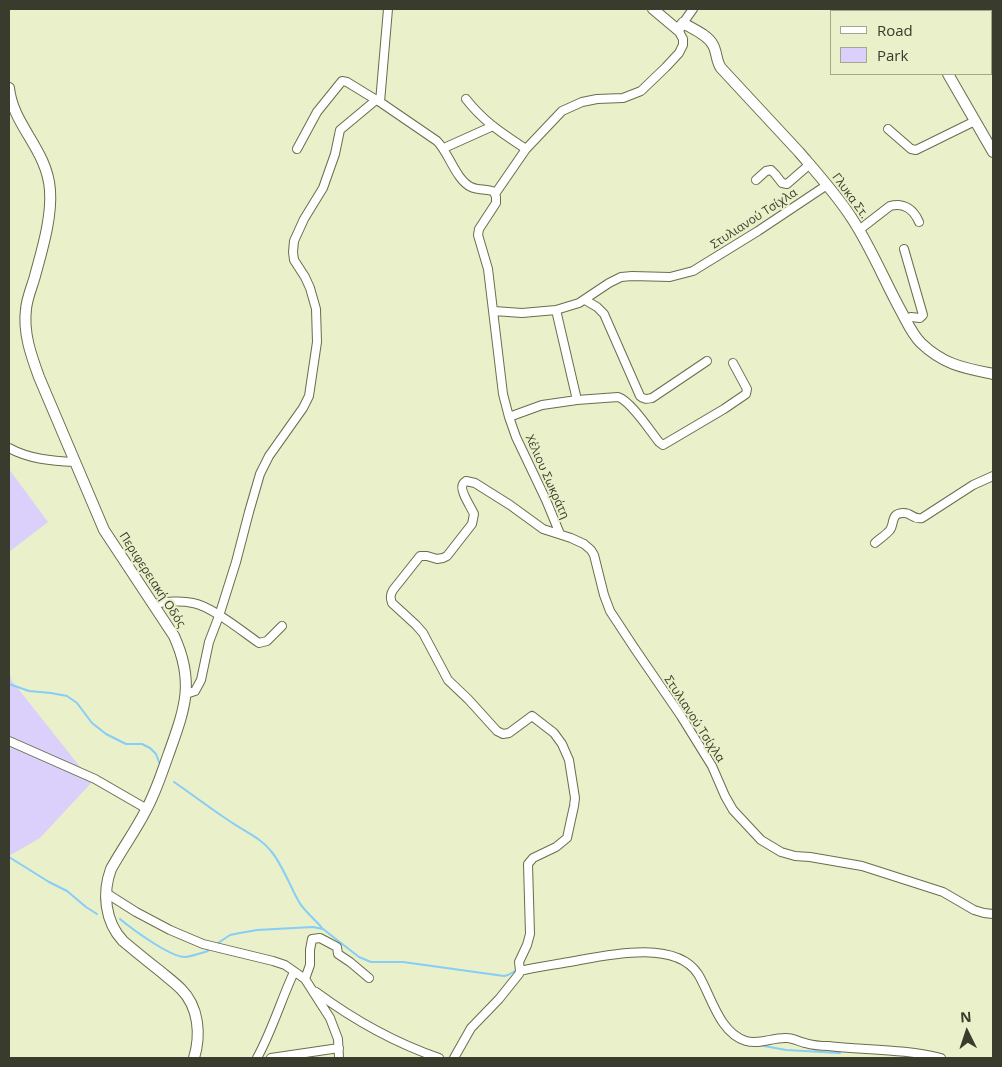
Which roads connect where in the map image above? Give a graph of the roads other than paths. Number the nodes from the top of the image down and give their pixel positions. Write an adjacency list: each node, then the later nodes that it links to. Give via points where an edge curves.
1 (388, 9): 8 (street)
2 (653, 9): 4 (main road, Γλυκα Στ.)
3 (693, 9): 4 (street)
4 (681, 27): 14 (street, Χέλιου Σωκράτη, via 683,44 679,53 641,91 623,98 597,99 568,108); 16 (main road, Γλυκα Στ., via 710,41 721,68)
5 (949, 75): 9 (main road)
6 (9, 88): 33 (main road, Περιφερειακή Οδός, via 14,109 43,159 50,185 48,221 26,310 28,343)
7 (466, 99): 10 (street)
8 (378, 101): 12 (street); 13 (street, via 342,81 318,112); 38 (street, via 340,130 323,188 304,219 293,246 294,260 310,288 316,309 317,342 309,396 260,474)
9 (975, 121): 11 (street, via 918,150 911,149); 15 (main road)
10 (493, 126): 12 (street); 14 (street)
11 (888, 129)
12 (444, 148): 19 (street, via 465,182)
13 (298, 149)
14 (526, 149): 19 (street, Χέλιου Σωκράτη)
15 (993, 152)
16 (810, 164): 17 (street, via 787,184 782,183 771,170); 18 (main road, Γλυκα Στ.)
17 (756, 180)
18 (827, 185): 21 (main road, Γλυκα Στ.); 23 (street, Στυλιανού Τσίχλα, via 693,272 670,277 622,277)
19 (495, 194): 25 (street, Χέλιου Σωκράτη, via 496,203 478,233 488,269)
20 (919, 222): 21 (street, via 912,211 895,205)
21 (859, 230): 26 (main road, Γλυκα Στ.)
22 (904, 249): 26 (street, via 923,315)
23 (585, 300): 24 (street); 27 (street, via 604,314 643,398 652,398)
24 (556, 310): 25 (street); 30 (street)
25 (494, 311): 31 (street, Χέλιου Σωκράτη, via 503,394)
26 (905, 319): 29 (main road, Γλυκα Στ., via 917,339 937,356 957,366)
27 (707, 361)
28 (734, 363): 30 (street, via 746,385 746,394 663,445 622,398)
29 (993, 374)
30 (577, 400): 31 (street, via 538,406)
31 (509, 417): 35 (street, Χέλιου Σωκράτη)
32 (9, 448): 33 (street, via 48,461)
33 (75, 462): 37 (main road, Περιφερειακή Οδός, via 104,530)
34 (993, 476): 36 (street, via 922,518 907,513 895,516 890,530)
35 (560, 534): 44 (street, Στυλιανού Τσίχλα, via 584,544 593,552 610,611 712,766 733,810 761,840 795,856 862,866 943,892 974,910); 45 (street, Χέλιου Σωκράτη, via 543,529 475,484 463,483 463,493 474,514 472,524 447,556 437,559 420,556 390,598 423,633 448,680 494,729 506,734 533,716 554,733 566,751 575,798 568,835 562,843 528,864 530,934)
36 (875, 543)
37 (154, 604): 38 (street, via 194,603); 40 (main road, Περιφερειακή Οδός, via 181,652)
38 (219, 616): 39 (street, via 259,643 267,641); 40 (street, via 209,642 201,680 195,691)
39 (282, 626)
40 (186, 694): 42 (main road, Περιφερειακή Οδός, via 178,729)
41 (9, 741): 42 (street, via 95,779)
42 (147, 809): 43 (main road, Περιφερειακή Οδός, via 111,869)
43 (106, 893): 46 (street, via 136,912 202,944 272,961); 51 (main road, Περιφερειακή Οδός, via 109,919 116,934 181,988 190,1002 198,1029)
44 (993, 914)
45 (520, 968): 56 (street, via 499,999 471,1028); 57 (street, via 620,953 668,955 683,960 695,970 722,1021 744,1040 788,1038 808,1044)
46 (294, 972): 48 (street); 52 (street)
47 (369, 978): 48 (street, via 338,954 337,948 320,938 312,939 310,965)
48 (305, 979): 49 (street)
49 (312, 990): 50 (street, via 333,1024); 55 (street, via 363,1024)
50 (339, 1048): 53 (street); 54 (street)
51 (194, 1058)
52 (257, 1058)
53 (271, 1058)
54 (339, 1058)
55 (437, 1058)
56 (454, 1058)
57 (941, 1058)

